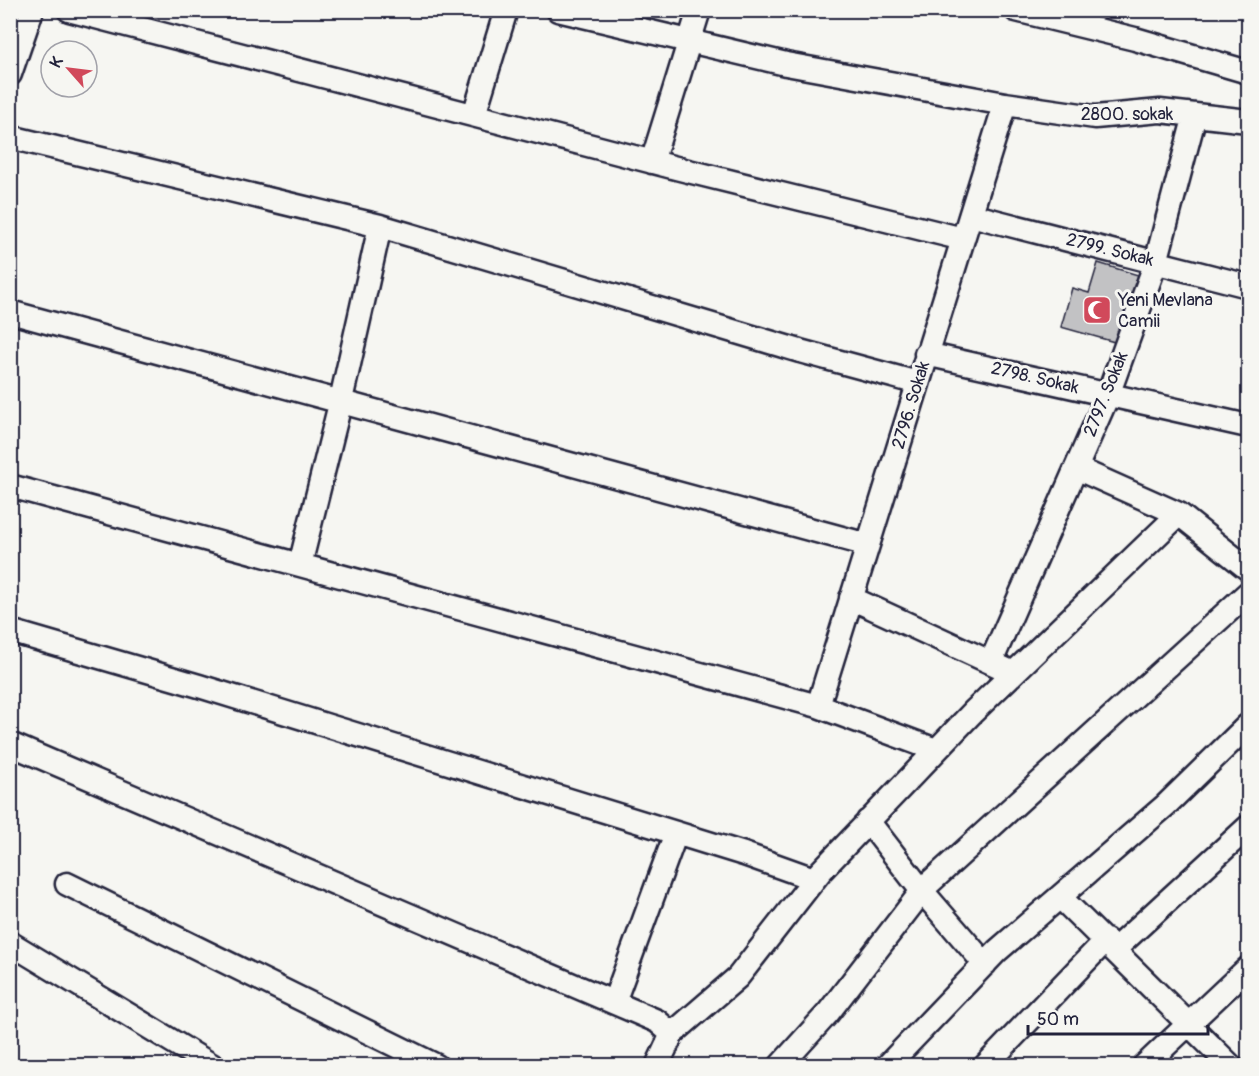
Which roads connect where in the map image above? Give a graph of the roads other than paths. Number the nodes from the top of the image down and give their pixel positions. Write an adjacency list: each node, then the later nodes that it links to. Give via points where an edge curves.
1 (32, 10): 9 (street)
2 (69, 10): 12 (street)
3 (506, 10): 12 (street)
4 (558, 10): 7 (street, 2800. sokak)
5 (699, 10): 7 (street)
6 (1016, 10): 8 (street)
7 (690, 41): 10 (street, 2800. sokak, via 786,64); 15 (street)
8 (1248, 72)
9 (10, 74)
10 (1005, 104): 11 (street, 2800. sokak, via 1095,117 1160,111); 16 (street, 2796. Sokak)
11 (1195, 115): 13 (street, 2800. sokak); 19 (street, 2797. Sokak)
12 (474, 116): 15 (street)
13 (1248, 121)
14 (10, 137): 17 (street)
15 (652, 162): 18 (street)
16 (971, 215): 18 (street, 2796. Sokak); 19 (street, 2799. Sokak)
17 (380, 226): 23 (street, via 789,348); 25 (street)
18 (963, 239): 22 (street, 2796. Sokak)
19 (1156, 262): 20 (street, 2799. Sokak); 24 (street, 2797. Sokak)
20 (1248, 286)
21 (10, 312): 25 (street)
22 (926, 354): 23 (street, 2796. Sokak); 24 (street, 2798. Sokak)
23 (918, 382): 30 (street, 2796. Sokak)
24 (1108, 395): 26 (street, 2798. Sokak); 27 (street, 2797. Sokak)
25 (341, 400): 30 (street); 31 (street)
26 (1248, 426)
27 (1076, 468): 29 (street); 36 (street, 2797. Sokak)
28 (10, 486): 31 (street)
29 (1179, 514): 32 (street); 37 (street)
30 (868, 545): 34 (street, 2796. Sokak)
31 (300, 565): 38 (street)
32 (1248, 569)
33 (1248, 593): 47 (street)
34 (851, 598): 36 (street); 38 (street, 2796. Sokak)
35 (10, 631): 44 (street)
36 (991, 662): 37 (street)
37 (1014, 673): 41 (street)
38 (818, 706): 41 (street)
39 (1248, 725): 48 (street, via 1166,805)
40 (10, 744): 53 (street)
41 (936, 750): 42 (street)
42 (868, 821): 45 (street); 47 (street)
43 (1248, 827): 50 (street)
44 (676, 833): 45 (street); 53 (street)
45 (814, 879): 55 (street, via 738,977)
46 (67, 884): 57 (street)
47 (922, 891): 51 (street); 59 (street, via 828,1013)
48 (1060, 897): 50 (street); 51 (street)
49 (10, 943): 56 (street)
50 (1110, 944): 54 (street); 61 (street)
51 (985, 964): 60 (street)
52 (1248, 968): 54 (street)
53 (614, 1002): 55 (street, via 657,1021)
54 (1188, 1023): 62 (street); 63 (street)
55 (672, 1034): 58 (street)
56 (213, 1065)
57 (437, 1065)
58 (657, 1065)
59 (780, 1065)
60 (887, 1065)
61 (985, 1065)
62 (1144, 1065)
63 (1231, 1065)

